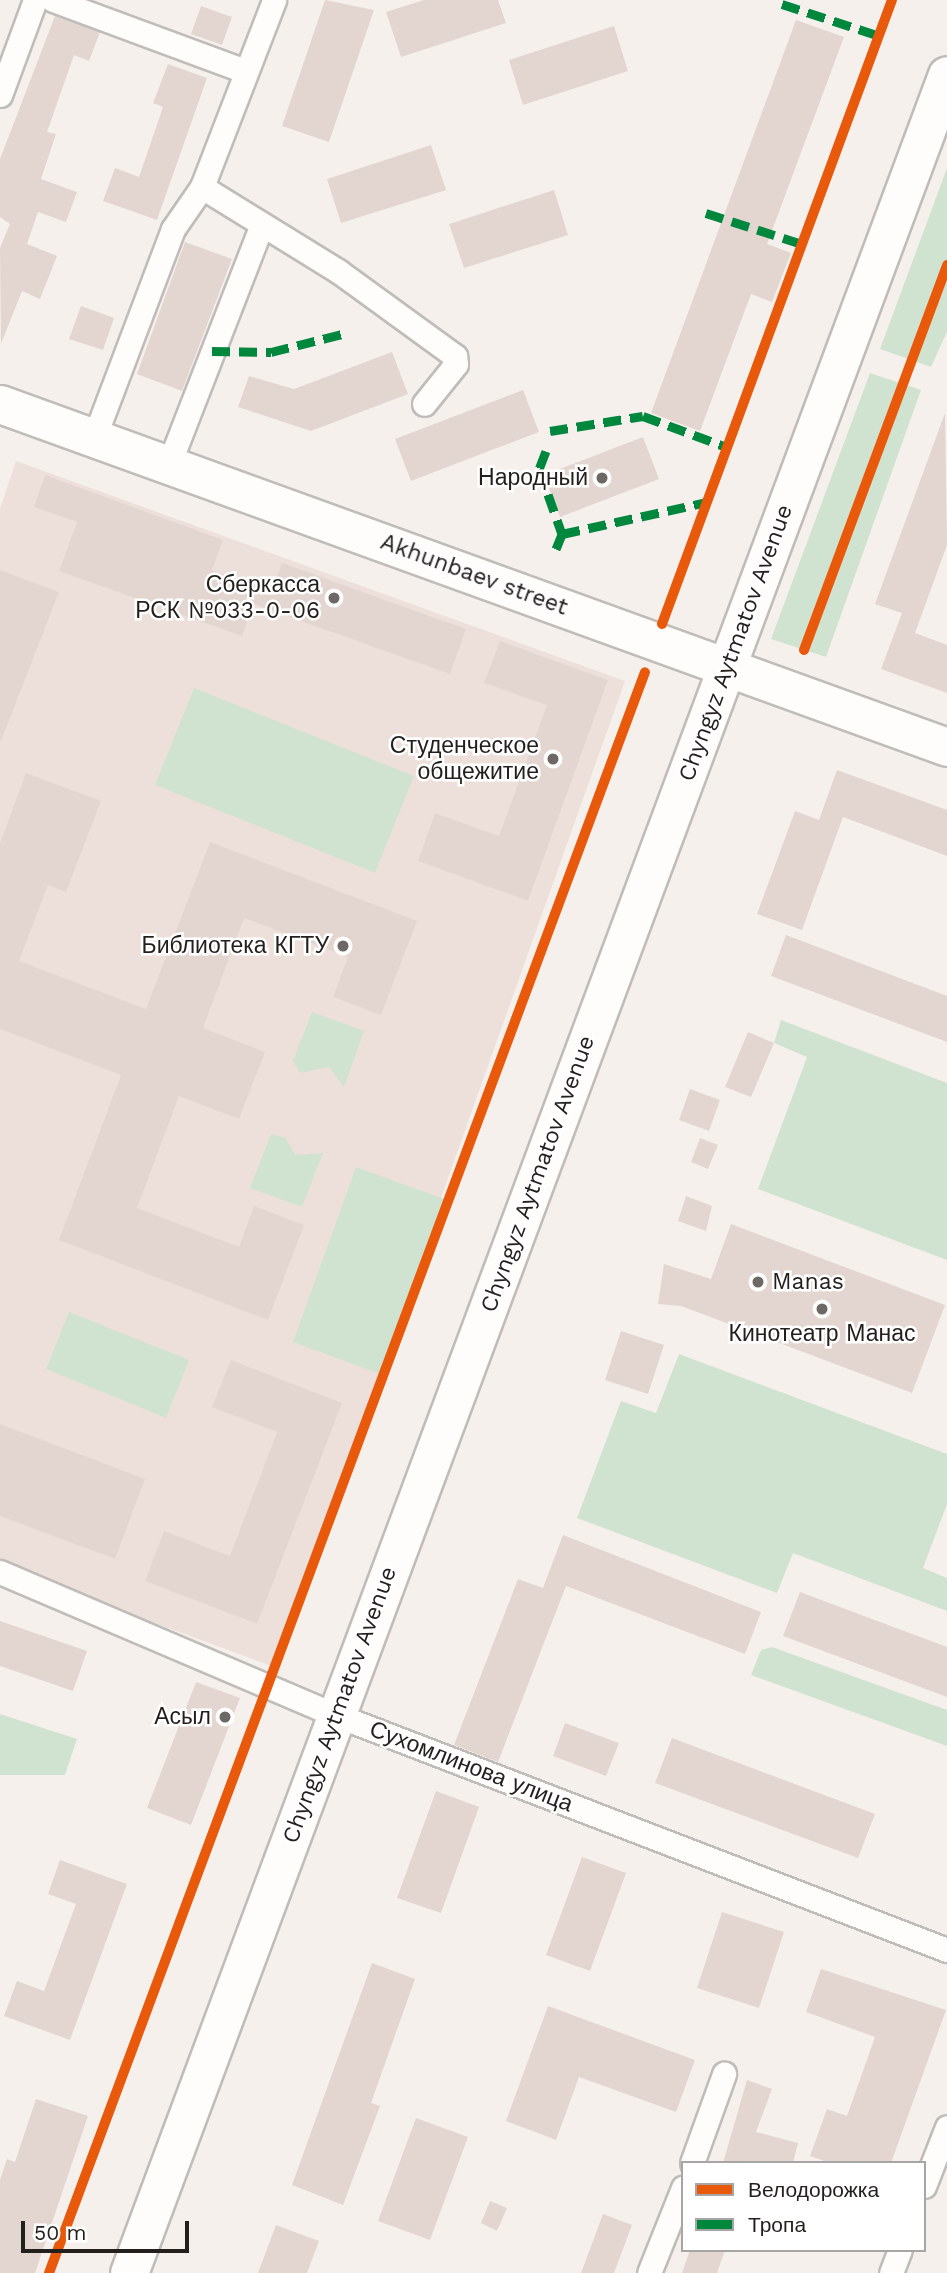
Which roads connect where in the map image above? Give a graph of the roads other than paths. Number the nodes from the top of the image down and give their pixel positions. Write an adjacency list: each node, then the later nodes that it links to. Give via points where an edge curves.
1 (34, 0): 6 (street)
2 (52, 0): 4 (street)
3 (274, 0): 4 (street)
4 (245, 71): 7 (street)
5 (947, 75): 13 (main road, Chyngyz Aytmatov Avenue)
6 (0, 95)
7 (202, 187): 8 (street); 11 (street, via 173,229)
8 (262, 224): 10 (street, via 455,356 456,364); 12 (street)
9 (0, 404): 11 (main road, Akhunbaev street)
10 (424, 404)
11 (94, 438): 12 (main road, Akhunbaev street)
12 (169, 464): 13 (main road, Akhunbaev street)
13 (726, 669): 14 (main road, Akhunbaev street); 16 (main road, Chyngyz Aytmatov Avenue)
14 (947, 747)
15 (0, 1572): 16 (street, Сухомлинова улица)
16 (337, 1715): 17 (street, Сухомлинова улица); 24 (main road, Chyngyz Aytmatov Avenue)
17 (947, 1950)
18 (724, 2074): 20 (street)
19 (947, 2127): 21 (street)
20 (693, 2161)
21 (926, 2181)
22 (681, 2193): 25 (street)
23 (899, 2252): 26 (street)
24 (129, 2273)
25 (649, 2273)
26 (891, 2273)

